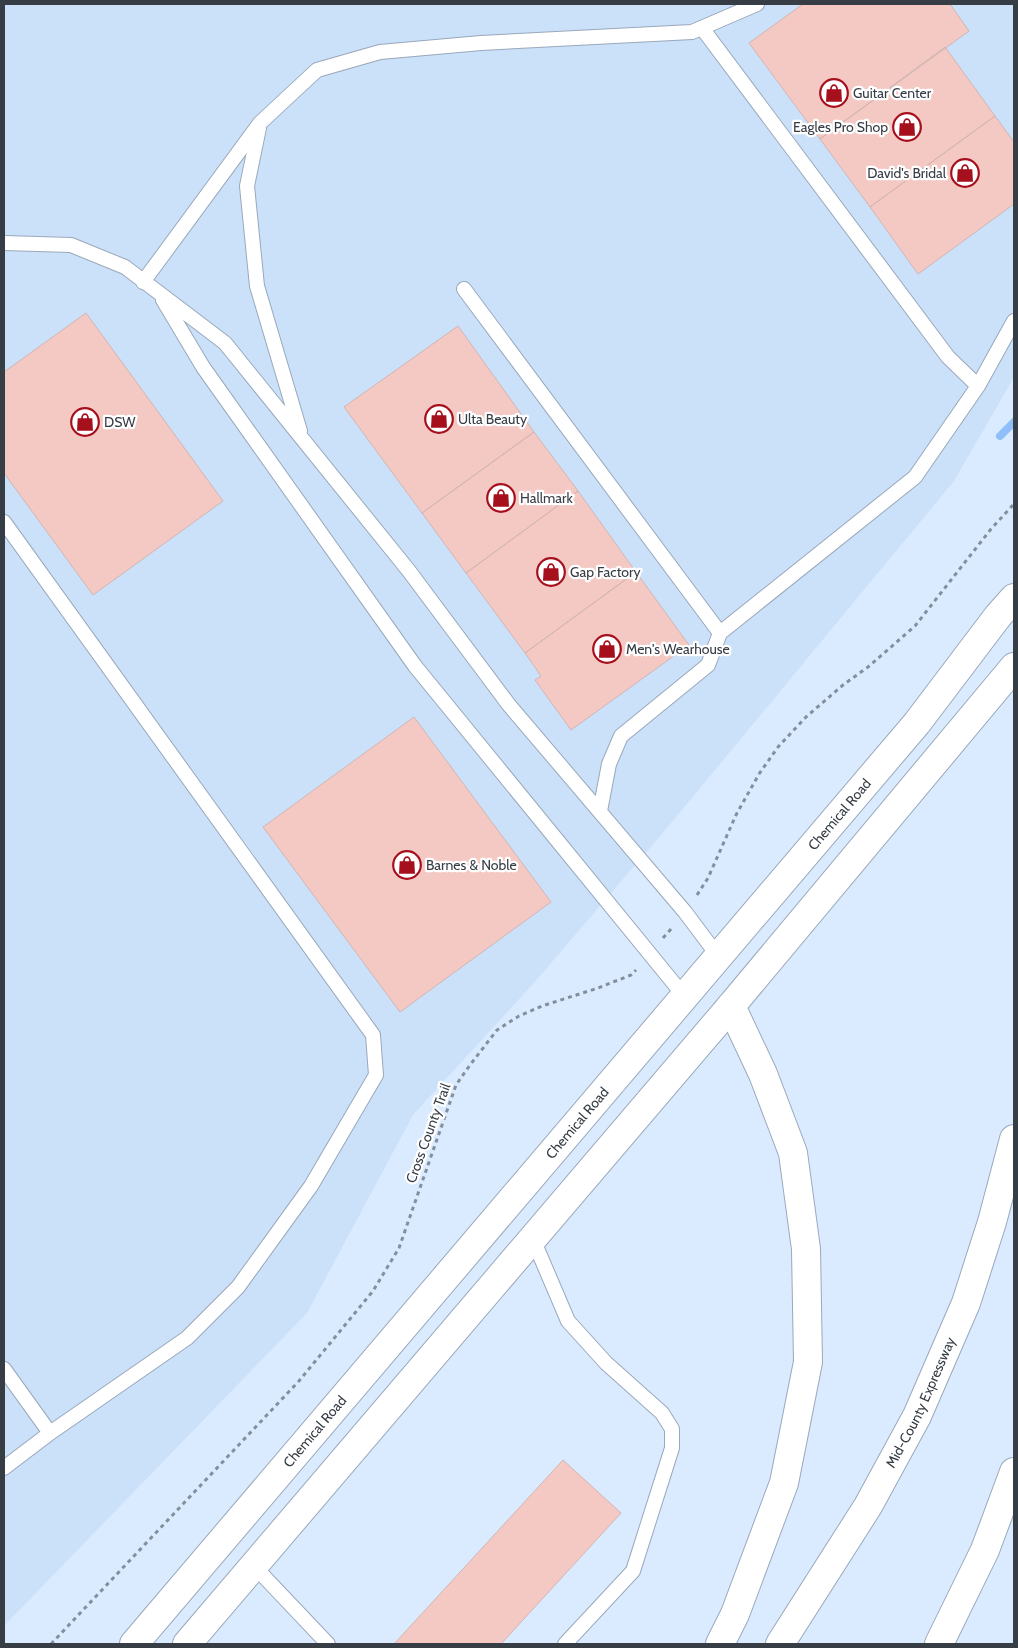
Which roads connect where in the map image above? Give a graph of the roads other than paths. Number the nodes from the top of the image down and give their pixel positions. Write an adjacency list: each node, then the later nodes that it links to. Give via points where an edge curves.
1 (757, 4): 2 (lane)
2 (702, 28): 3 (lane, via 692,32 380,52 316,70); 9 (lane, via 948,357)
3 (260, 123): 5 (lane); 10 (lane, via 247,186 257,286)
4 (4, 243): 5 (lane, via 71,245 125,267)
5 (143, 282): 7 (lane)
6 (464, 289): 13 (lane)
7 (160, 295): 10 (lane, via 225,343); 17 (lane, via 203,367 415,666)
8 (1014, 321): 9 (lane)
9 (978, 386): 13 (lane, via 915,477)
10 (302, 438): 15 (lane, via 409,570 509,705)
11 (4, 522): 22 (lane, via 373,1035 376,1075 311,1186 238,1287 187,1338)
12 (1014, 598): 16 (main road, Chemical Road, via 917,723)
13 (720, 633): 15 (lane, via 708,665 620,736 609,764)
14 (1014, 667): 18 (main road)
15 (600, 811): 16 (lane)
16 (718, 956): 17 (main road, Chemical Road); 18 (main road)
17 (684, 996): 18 (main road); 28 (main road, Chemical Road)
18 (731, 1006): 20 (main road); 32 (main road, via 764,1074 793,1153 806,1250 808,1362 784,1483 736,1614)
19 (1014, 1140): 33 (main road, Mid-County Expressway, via 966,1303 916,1416 868,1506)
20 (533, 1239): 27 (main road); 31 (lane, via 568,1321 606,1363 662,1413 672,1429 672,1448 633,1571)
21 (4, 1368): 22 (lane)
22 (50, 1432): 23 (lane)
23 (4, 1468)
24 (1014, 1472): 26 (main road)
25 (1014, 1486): 26 (main road)
26 (985, 1550): 34 (main road)
27 (254, 1566): 29 (main road); 30 (lane)
28 (134, 1644)
29 (187, 1644)
30 (328, 1644)
31 (565, 1644)
32 (720, 1644)
33 (780, 1644)
34 (939, 1644)

